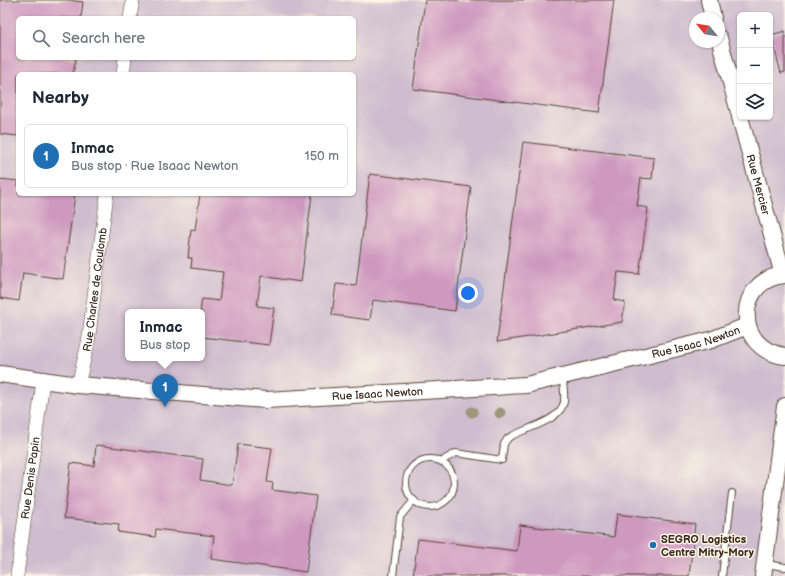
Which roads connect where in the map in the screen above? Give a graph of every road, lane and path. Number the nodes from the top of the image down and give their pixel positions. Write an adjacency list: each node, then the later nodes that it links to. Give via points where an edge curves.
1 (133, 0): 4 (street)
2 (709, 0): 3 (street)
3 (712, 12)
4 (130, 16)
5 (722, 48): 8 (street, Rue Mercier)
6 (125, 60): 7 (street)
7 (123, 72)
8 (737, 105)
9 (741, 120): 11 (street, Rue Mercier)
10 (107, 196): 17 (street, Rue Charles de Coulomb, via 88,342)
11 (784, 275): 12 (street, via 770,279 758,287 750,298 746,312)
12 (747, 326): 13 (street, via 752,338 761,347 772,354); 15 (street, Rue Isaac Newton, via 711,340)
13 (785, 356)
14 (0, 374): 16 (street, Rue Isaac Newton)
15 (562, 376): 17 (street, Rue Isaac Newton, via 526,385 266,400); 19 (lane, via 564,401 561,410 551,419 508,438 504,444 502,460 456,453)
16 (43, 381): 17 (street, Rue Isaac Newton); 24 (street, Rue Denis Papin)
17 (78, 385)
18 (785, 406): 23 (street)
19 (442, 462): 21 (lane, via 424,460 412,467 406,482); 21 (lane, via 449,468 454,481 450,496 445,502 430,507)
20 (732, 493): 26 (lane)
21 (414, 500): 25 (lane, via 400,516)
22 (785, 567): 23 (lane)
23 (764, 570)
24 (17, 576)
25 (393, 576)
26 (722, 576)

